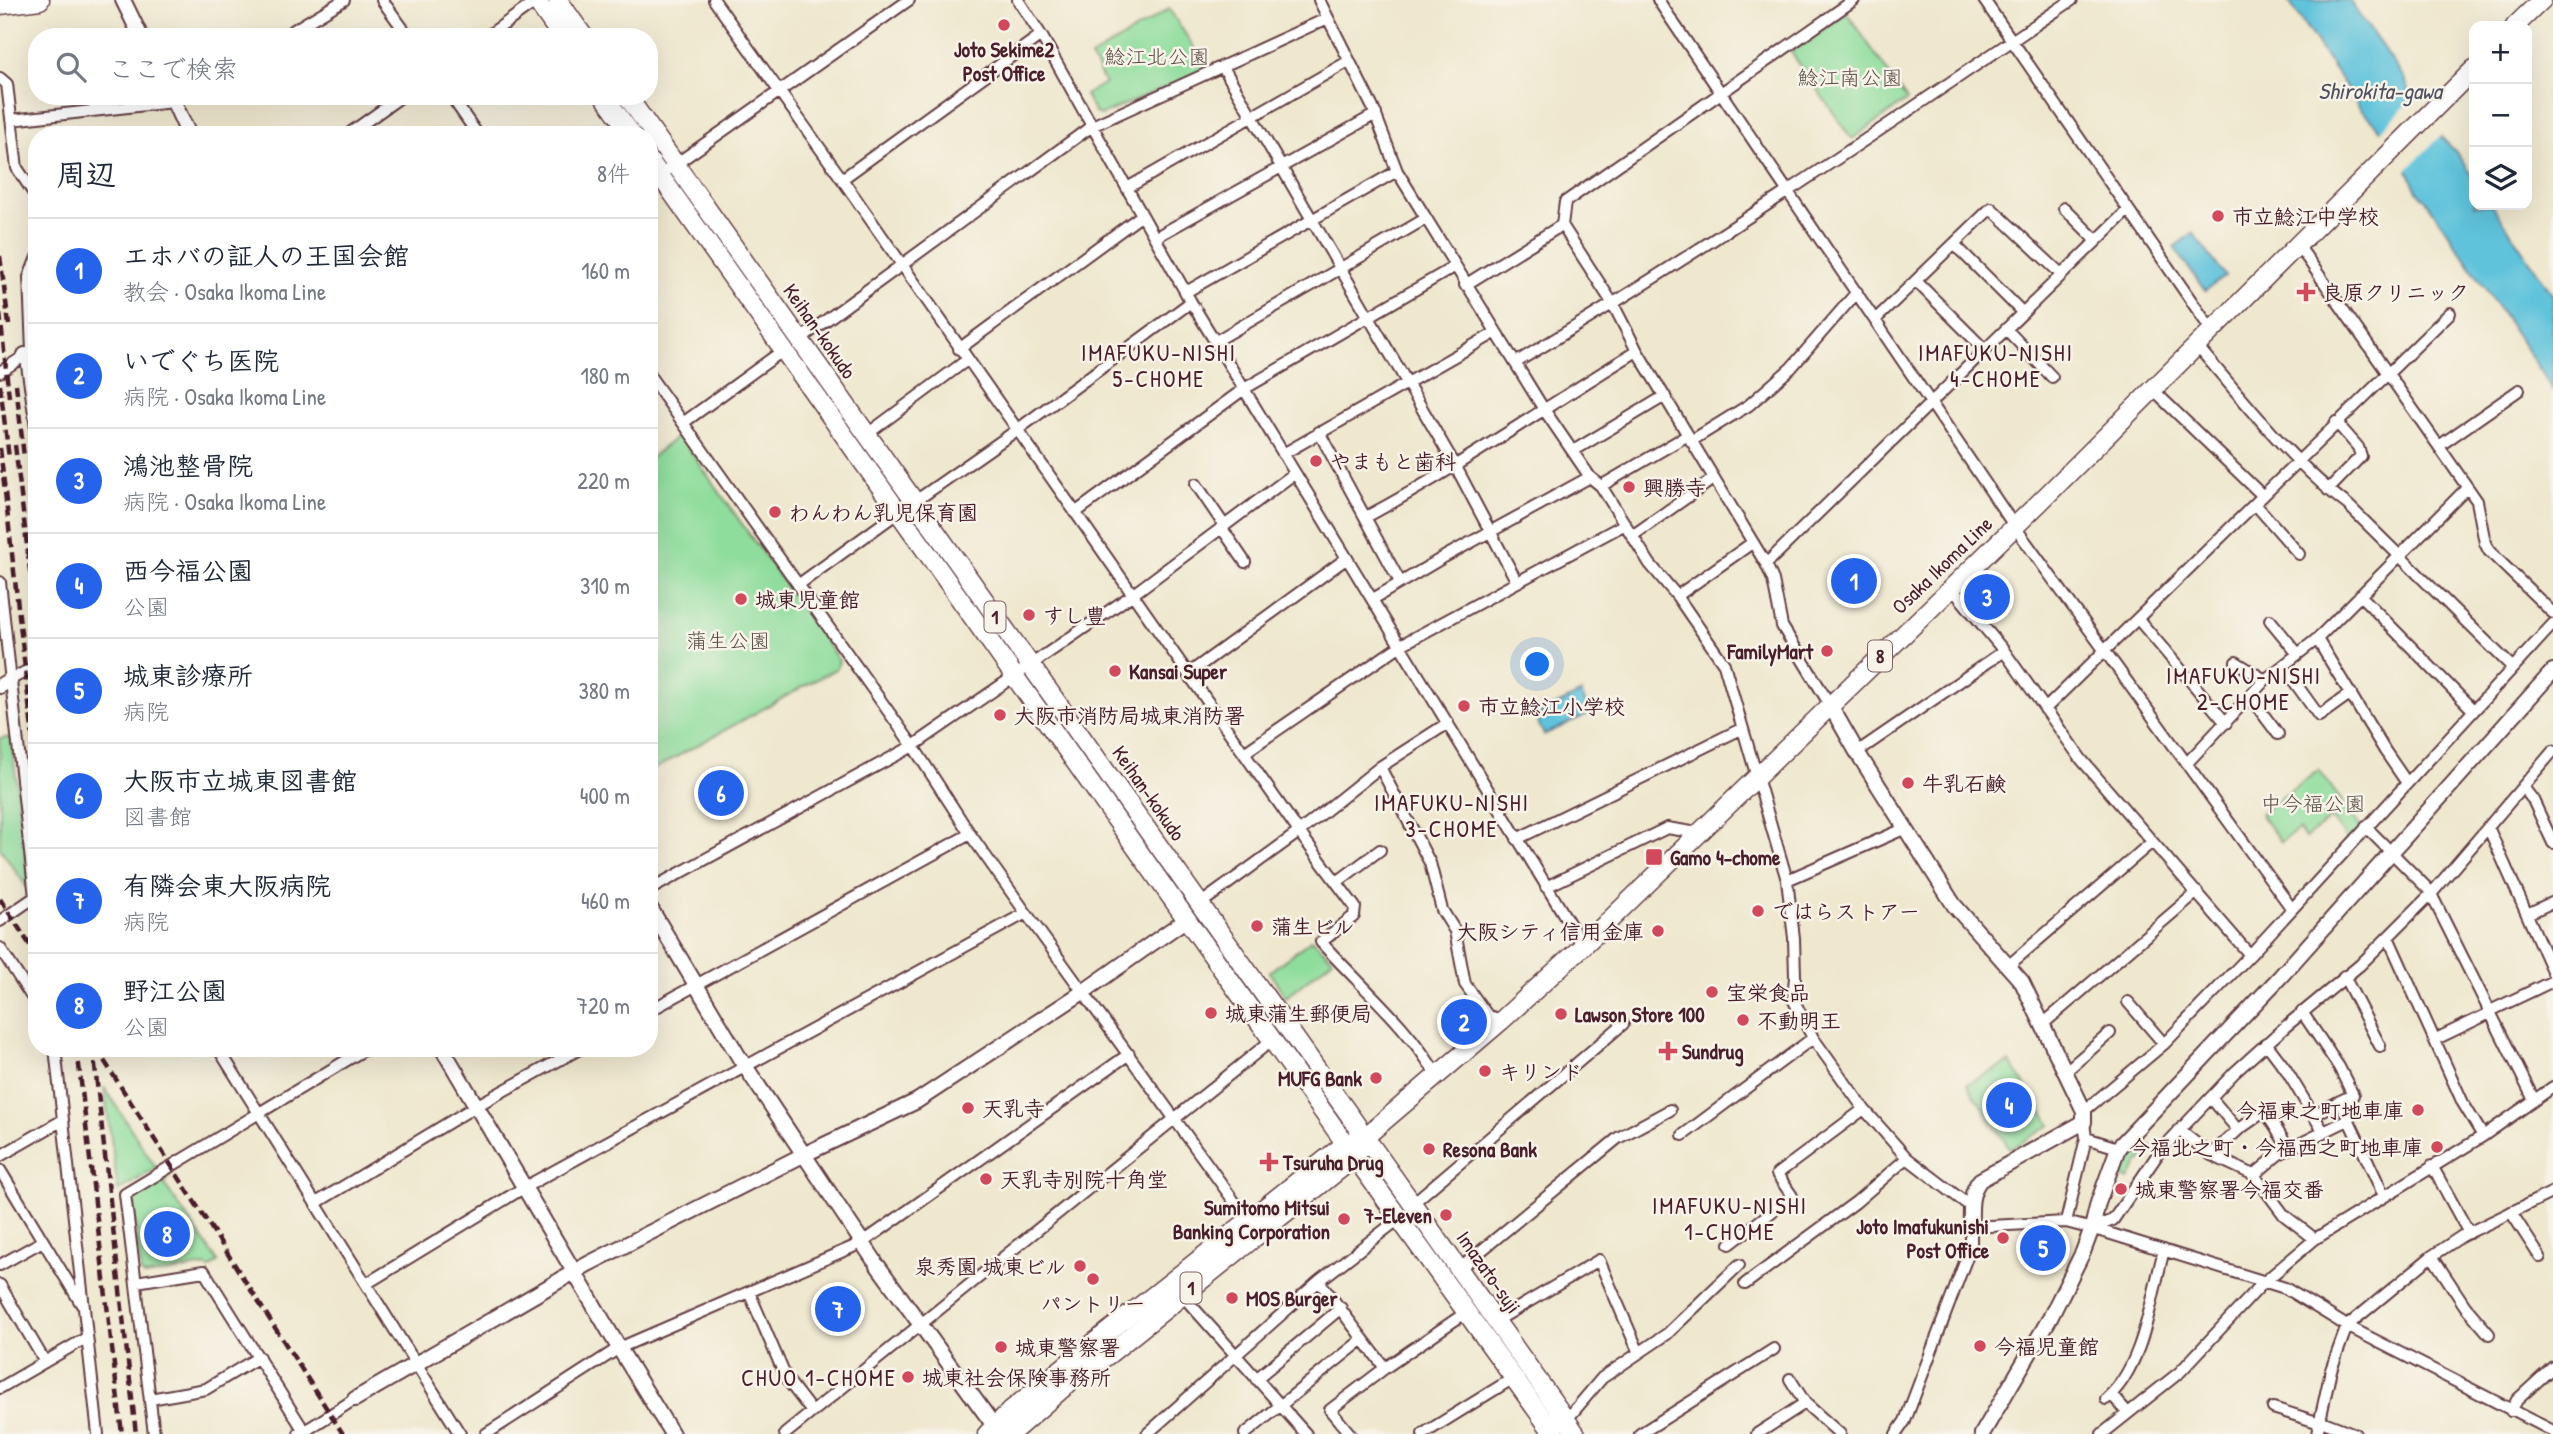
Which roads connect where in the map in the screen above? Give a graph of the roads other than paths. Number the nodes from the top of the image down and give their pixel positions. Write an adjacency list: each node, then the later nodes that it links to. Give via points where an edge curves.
1 (40, 0): 16 (main road)
2 (123, 0): 19 (street)
3 (344, 0): 20 (street)
4 (382, 0): 21 (street)
5 (537, 0): 22 (street); 23 (main road)
6 (558, 0): 24 (main road)
7 (909, 0): 31 (street)
8 (1018, 0): 25 (street)
9 (1319, 0): 17 (street)
10 (1659, 0): 32 (street)
11 (1854, 0): 32 (street)
12 (1984, 0): 26 (street)
13 (2072, 0): 26 (street)
14 (2542, 0): 18 (main road)
15 (719, 2): 31 (street)
16 (0, 5)
17 (1328, 18): 27 (street); 28 (street)
18 (2520, 21)
19 (137, 28)
20 (297, 28)
21 (402, 28)
22 (498, 28)
23 (556, 28)
24 (578, 28)
25 (1041, 35): 47 (street); 51 (street)
26 (2011, 41): 54 (street); 56 (street)
27 (1349, 61): 39 (street); 40 (street)
28 (1223, 67): 40 (street); 47 (street)
29 (2469, 74): 64 (main road, Osaka Ikoma Line / 8)
30 (0, 78): 41 (street, via 7,84)
31 (779, 91): 50 (street); 51 (street)
32 (1721, 92): 54 (street); 60 (street, via 1565,202)
33 (124, 105): 41 (street)
34 (178, 105): 42 (street)
35 (389, 105): 43 (street)
36 (457, 105): 44 (street)
37 (610, 105): 45 (main road)
38 (630, 105): 46 (main road, Keihan-kokudo / 1)
39 (1376, 114): 48 (street); 49 (street)
40 (1252, 117): 48 (street); 53 (street)
41 (11, 120): 52 (street, via 17,168)
42 (186, 126)
43 (360, 126)
44 (472, 126)
45 (626, 126)
46 (640, 126)
47 (1092, 126): 53 (street); 65 (street)
48 (1282, 167): 59 (street); 61 (street)
49 (1397, 171): 58 (street); 59 (street)
50 (662, 174): 82 (main road, Keihan-kokudo / 1)
51 (842, 179): 65 (street)
52 (28, 184)
53 (1127, 188): 57 (street)
54 (1790, 191): 71 (street); 73 (street)
55 (2064, 208): 62 (street)
56 (2127, 211): 62 (street); 79 (street)
57 (1142, 215): 61 (street); 84 (street)
58 (1425, 219): 66 (street); 67 (street)
59 (1312, 221): 67 (street); 72 (street)
60 (1562, 225): 70 (street); 73 (street)
61 (1156, 237): 72 (street)
62 (2096, 240): 68 (street)
63 (1954, 244): 68 (street, via 1991,208); 69 (street); 74 (street)
64 (2298, 244): 79 (main road, Osaka Ikoma Line / 8); 91 (street)
65 (903, 265): 82 (street); 84 (street)
66 (1454, 267): 70 (street); 76 (street)
67 (1340, 270): 76 (street); 81 (street)
68 (2061, 274): 74 (street)
69 (1916, 281): 77 (street); 85 (street)
70 (1465, 285): 80 (street)
71 (1857, 292): 77 (street); 106 (street, via 1791,368 1749,405)
72 (1189, 297): 81 (street); 103 (street)
73 (1614, 304): 86 (street); 89 (street)
74 (2022, 313): 78 (street)
75 (2450, 313): 91 (street)
76 (1367, 316): 93 (street); 95 (street)
77 (1876, 319): 99 (street)
78 (2006, 329): 85 (street); 92 (street)
79 (2212, 331): 83 (main road, Osaka Ikoma Line / 8)
80 (1495, 333): 89 (street); 93 (street)
81 (1216, 341): 95 (street)
82 (792, 345): 102 (street); 105 (main road, Keihan-kokudo / 1); 120 (main road, Keihan-kokudo / 1)
83 (2197, 346): 96 (main road, Osaka Ikoma Line / 8); 110 (street)
84 (959, 349): 88 (street)
85 (1985, 350): 99 (street)
86 (1637, 351): 98 (street); 100 (street)
87 (28, 353): 90 (street)
88 (967, 360): 103 (street); 105 (street)
89 (1515, 363): 100 (street)
90 (0, 372)
91 (2388, 373): 101 (street); 107 (street)
92 (2052, 377)
93 (1407, 383): 104 (street); 111 (street)
94 (658, 388): 102 (street)
95 (1244, 389): 109 (street); 121 (street)
96 (2153, 390): 119 (street); 125 (main road, Osaka Ikoma Line / 8)
97 (2519, 390): 107 (street)
98 (1665, 396): 106 (street); 108 (street)
99 (1932, 402): 125 (street); 133 (street)
100 (1543, 408): 108 (street); 111 (street)
101 (2336, 422): 110 (street); 118 (street, via 2361,456)
102 (683, 423): 137 (street)
103 (1017, 430): 120 (street); 121 (street)
104 (1319, 432): 109 (street); 122 (street)
105 (866, 435): 120 (main road, Keihan-kokudo / 1)
106 (1690, 438): 114 (street); 116 (street)
107 (2439, 446): 117 (street)
108 (1573, 452): 113 (street)
109 (1283, 454): 112 (street)
110 (2299, 460): 118 (street); 119 (street)
111 (1455, 465): 122 (street); 126 (street)
112 (1295, 474): 124 (street); 131 (street)
113 (1590, 477): 116 (street); 126 (street)
114 (1713, 479): 127 (street); 128 (street)
115 (1196, 484): 124 (street)
116 (1601, 486): 123 (street)
117 (2467, 488): 130 (street); 143 (street, via 2477,501 2489,551)
118 (2328, 490): 130 (street)
119 (2259, 500): 129 (street); 144 (street)
120 (907, 507): 137 (street); 155 (main road, Keihan-kokudo / 1)
121 (1075, 513): 139 (street)
122 (1366, 517): 135 (street)
123 (1625, 524): 127 (street); 136 (street)
124 (1223, 526): 132 (street); 139 (street)
125 (2015, 527): 138 (main road, Osaka Ikoma Line / 8); 149 (street)
126 (1490, 533): 135 (street); 136 (street)
127 (1632, 536): 141 (street)
128 (1752, 543): 133 (street); 141 (street)
129 (2299, 554)
130 (2399, 556): 140 (street); 154 (street)
131 (1347, 558): 142 (street); 158 (street)
132 (1245, 562)
133 (1766, 564): 163 (street, via 1782,626)
134 (0, 582): 160 (street)
135 (1400, 582): 142 (street)
136 (1517, 582): 148 (street)
137 (798, 584): 170 (street)
138 (1951, 587): 150 (street); 163 (main road, Osaka Ikoma Line / 8)
139 (1132, 595): 155 (street); 158 (street)
140 (2360, 595): 147 (street); 165 (street)
141 (1677, 596): 168 (street, via 1724,664)
142 (1373, 599): 148 (street)
143 (2553, 613)
144 (2138, 619): 149 (street); 167 (street)
145 (2270, 620): 151 (street)
146 (2553, 624): 154 (street)
147 (2317, 639): 151 (street); 161 (street)
148 (1401, 645): 166 (street); 173 (street)
149 (2105, 650): 164 (street); 174 (street)
150 (2004, 651): 164 (street); 171 (street)
151 (2298, 654): 153 (street)
152 (2236, 662): 159 (street)
153 (2283, 666): 159 (street); 161 (street, via 2319,716)
154 (2512, 667): 165 (street)
155 (1022, 669): 170 (street); 199 (main road, Keihan-kokudo / 1); 203 (main road, Keihan-kokudo / 1)
156 (28, 671): 160 (street)
157 (2553, 671): 190 (street)
158 (1188, 674): 173 (street)
159 (2265, 680): 162 (street)
160 (6, 683): 188 (street)
161 (2351, 693): 177 (street)
162 (2250, 697): 167 (street); 169 (street)
163 (1830, 705): 171 (street); 176 (main road, Osaka Ikoma Line / 8)
164 (2045, 709): 186 (street)
165 (2473, 710): 177 (street)
166 (1448, 723): 175 (street); 185 (street)
167 (2225, 723): 174 (street)
168 (1741, 729): 176 (street); 185 (street)
169 (2278, 734)
170 (912, 746): 184 (street); 193 (street)
171 (1857, 751): 181 (street)
172 (2553, 751): 178 (street)
173 (1244, 753): 182 (street)
174 (2187, 763): 200 (street)
175 (1380, 767): 182 (street); 221 (street, via 1430,863 1442,910 1455,931 1465,984 1487,1015)
176 (1758, 775): 183 (main road, Osaka Ikoma Line / 8); 191 (street)
177 (2407, 783): 179 (street)
178 (2523, 787): 180 (street); 187 (street)
179 (2366, 827): 190 (street); 200 (street)
180 (2488, 827): 196 (street); 202 (street)
181 (1906, 828): 191 (street); 210 (street, via 1954,905)
182 (1299, 832): 192 (street); 199 (street)
183 (1698, 833): 194 (street, via 1667,828); 207 (main road, Osaka Ikoma Line / 8)
184 (970, 834): 201 (street); 214 (street)
185 (1517, 839): 194 (street)
186 (2152, 842): 195 (street); 210 (street)
187 (2553, 843)
188 (28, 845)
189 (1380, 850): 192 (street)
190 (2391, 853): 196 (street); 262 (street)
191 (1787, 880): 225 (street, via 1794,938 1793,999)
192 (1337, 882): 239 (street, via 1355,907 1354,916 1321,942 1379,1002)
193 (658, 886)
194 (1546, 887): 207 (street)
195 (2197, 892): 209 (street); 223 (street)
196 (2432, 893): 206 (street); 220 (street)
197 (28, 902): 204 (street)
198 (2553, 902): 202 (street)
199 (1200, 904): 260 (main road, Keihan-kokudo / 1)
200 (2292, 909): 209 (street)
201 (1026, 913): 216 (street); 237 (street)
202 (2527, 914): 211 (street)
203 (1188, 918): 216 (street); 227 (main road, Keihan-kokudo / 1)
204 (0, 921)
205 (658, 921): 214 (street)
206 (2388, 937): 212 (street); 226 (street)
207 (1583, 946): 221 (main road, Osaka Ikoma Line / 8)
208 (0, 948): 215 (street)
209 (2250, 955): 229 (street)
210 (2008, 966): 223 (street, via 2022,982)
211 (2553, 973)
212 (2344, 976): 219 (street); 230 (street)
213 (2553, 981): 220 (street)
214 (697, 985): 218 (street); 237 (street)
215 (28, 990)
216 (1083, 992): 231 (street); 265 (street, via 917,1101)
217 (2128, 1002): 229 (street)
218 (658, 1006)
219 (2302, 1012): 228 (street); 243 (street, via 2353,1095)
220 (2490, 1012): 226 (street); 242 (street)
221 (1501, 1021): 239 (main road, Osaka Ikoma Line / 8)
222 (1623, 1024): 276 (street)
223 (2043, 1024): 238 (street)
224 (2110, 1033): 238 (street)
225 (1813, 1038): 245 (street); 258 (street)
226 (2436, 1039): 259 (street, via 2463,1103)
227 (1272, 1040): 250 (street); 264 (main road, Keihan-kokudo / 1)
228 (2266, 1043): 241 (street); 248 (street)
229 (2164, 1044): 249 (street)
230 (2380, 1046)
231 (1129, 1054): 250 (street); 287 (street)
232 (56, 1057): 251 (street)
233 (224, 1057): 247 (street)
234 (352, 1057): 247 (street)
235 (447, 1057): 244 (street)
236 (565, 1057): 244 (street)
237 (745, 1065): 265 (street); 272 (street)
238 (2066, 1071): 249 (street)
239 (1437, 1076): 260 (main road, Osaka Ikoma Line / 8)
240 (2553, 1087): 242 (street)
241 (2211, 1098): 254 (street); 255 (street)
242 (2534, 1100): 259 (street)
243 (2340, 1101): 248 (street); 252 (street)
244 (476, 1106): 272 (street); 275 (street)
245 (1864, 1109): 268 (street); 288 (street, via 1777,1174 1792,1196)
246 (1670, 1110): 294 (street, via 1618,1138)
247 (259, 1113): 275 (street); 297 (street, via 125,1194)
248 (2314, 1115): 256 (street)
249 (2084, 1116): 261 (street); 277 (street, via 1980,1180 1973,1189)
250 (1176, 1119): 280 (street); 308 (street)
251 (63, 1120): 267 (street); 304 (street)
252 (2348, 1121): 256 (street); 274 (street)
253 (2290, 1126): 257 (street)
254 (2179, 1130): 266 (street); 283 (street, via 2113,1220)
255 (2238, 1130): 257 (street, via 2265,1111); 266 (street)
256 (2323, 1131): 263 (street)
257 (2278, 1132): 263 (street)
258 (1683, 1135)
259 (2483, 1136): 269 (street)
260 (1365, 1137): 264 (main road, 1); 276 (main road, Imazato-suji)
261 (2086, 1138): 262 (street); 281 (street)
262 (2118, 1148): 283 (street)
263 (2288, 1149): 271 (street)
264 (1350, 1150): 279 (main road, Imazato-suji); 280 (main road, 1); 303 (main road, 1)
265 (803, 1155): 287 (street); 295 (street)
266 (2211, 1155): 271 (street)
267 (0, 1156)
268 (1907, 1158): 277 (street); 300 (street)
269 (2432, 1166): 274 (street); 284 (street)
270 (0, 1170): 286 (street)
271 (2254, 1175): 285 (street, via 2284,1215)
272 (524, 1187): 295 (street); 299 (street)
273 (2553, 1192): 278 (street)
274 (2384, 1196): 285 (street)
275 (316, 1203): 299 (street)
276 (1413, 1203): 294 (main road, Imazato-suji)
277 (1971, 1207): 282 (street)
278 (2511, 1212): 284 (street); 291 (street)
279 (1400, 1217): 296 (street); 306 (main road, Imazato-suji)
280 (1249, 1222): 338 (main road, 1, via 1010,1411)
281 (2066, 1222): 282 (street); 283 (street)
282 (1972, 1227): 353 (street, via 1971,1246)
283 (2092, 1228): 289 (street); 354 (street, via 2054,1310)
284 (2469, 1233): 290 (street)
285 (2315, 1239): 298 (street)
286 (43, 1241): 292 (street); 304 (street)
287 (862, 1243): 302 (street); 308 (street)
288 (1730, 1244)
289 (2164, 1250): 298 (street); 333 (street, via 2148,1325 2126,1377 2109,1396)
290 (2432, 1256): 309 (street); 310 (street)
291 (2540, 1257)
292 (0, 1265)
293 (1739, 1265): 315 (street, via 1667,1334)
294 (1460, 1269): 307 (main road, Imazato-suji)
295 (574, 1271): 313 (street); 319 (street)
296 (1319, 1281): 305 (street); 316 (street)
297 (136, 1282): 317 (street, via 204,1271); 326 (street)
298 (2263, 1283): 309 (street, via 2285,1288); 333 (street, via 2180,1372)
299 (366, 1284): 319 (street)
300 (1745, 1284)
301 (0, 1285): 318 (street)
302 (749, 1292): 313 (street); 332 (street, via 786,1378)
303 (1182, 1295): 316 (street); 338 (main road, 1, via 1108,1355)
304 (83, 1308): 311 (street)
305 (1341, 1308): 312 (street); 323 (street)
306 (1468, 1311): 321 (street); 322 (main road, Imazato-suji)
307 (1496, 1321): 315 (street, via 1599,1260); 335 (main road, Imazato-suji)
308 (920, 1325): 332 (street); 338 (street)
309 (2347, 1326): 331 (street); 334 (street, via 2331,1370)
310 (2489, 1334)
311 (86, 1338): 318 (street); 340 (street)
312 (1363, 1339): 321 (street); 329 (street)
313 (619, 1348): 337 (street); 343 (street)
314 (1774, 1349): 350 (street)
315 (1639, 1353): 335 (street, via 1602,1378)
316 (1234, 1354): 323 (street); 345 (street)
317 (259, 1357): 326 (street, via 206,1389); 339 (street)
318 (45, 1362): 325 (street)
319 (414, 1365): 327 (street); 342 (street)
320 (2553, 1367): 331 (street)
321 (1385, 1368): 348 (street, via 1330,1410)
322 (1515, 1377): 335 (main road, Imazato-suji); 349 (street)
323 (1256, 1379): 329 (street)
324 (1790, 1379): 328 (street)
325 (0, 1388)
326 (150, 1399): 341 (street)
327 (355, 1399): 339 (street)
328 (1805, 1403): 351 (street); 352 (street)
329 (1280, 1406): 346 (street); 347 (street)
330 (2273, 1408): 334 (street)
331 (2511, 1411): 336 (street)
332 (812, 1412): 344 (street)
333 (2128, 1413): 355 (street)
334 (2319, 1426): 356 (street)
335 (1560, 1431)
336 (2553, 1431)
337 (666, 1432)
338 (998, 1432)
339 (304, 1433)
340 (98, 1434)
341 (154, 1434)
342 (460, 1434)
343 (486, 1434)
344 (785, 1434)
345 (1147, 1434)
346 (1245, 1434)
347 (1306, 1434)
348 (1350, 1434)
349 (1423, 1434)
350 (1640, 1434)
351 (1757, 1434)
352 (1840, 1434)
353 (1896, 1434)
354 (1982, 1434)
355 (2102, 1434)
356 (2355, 1434)

